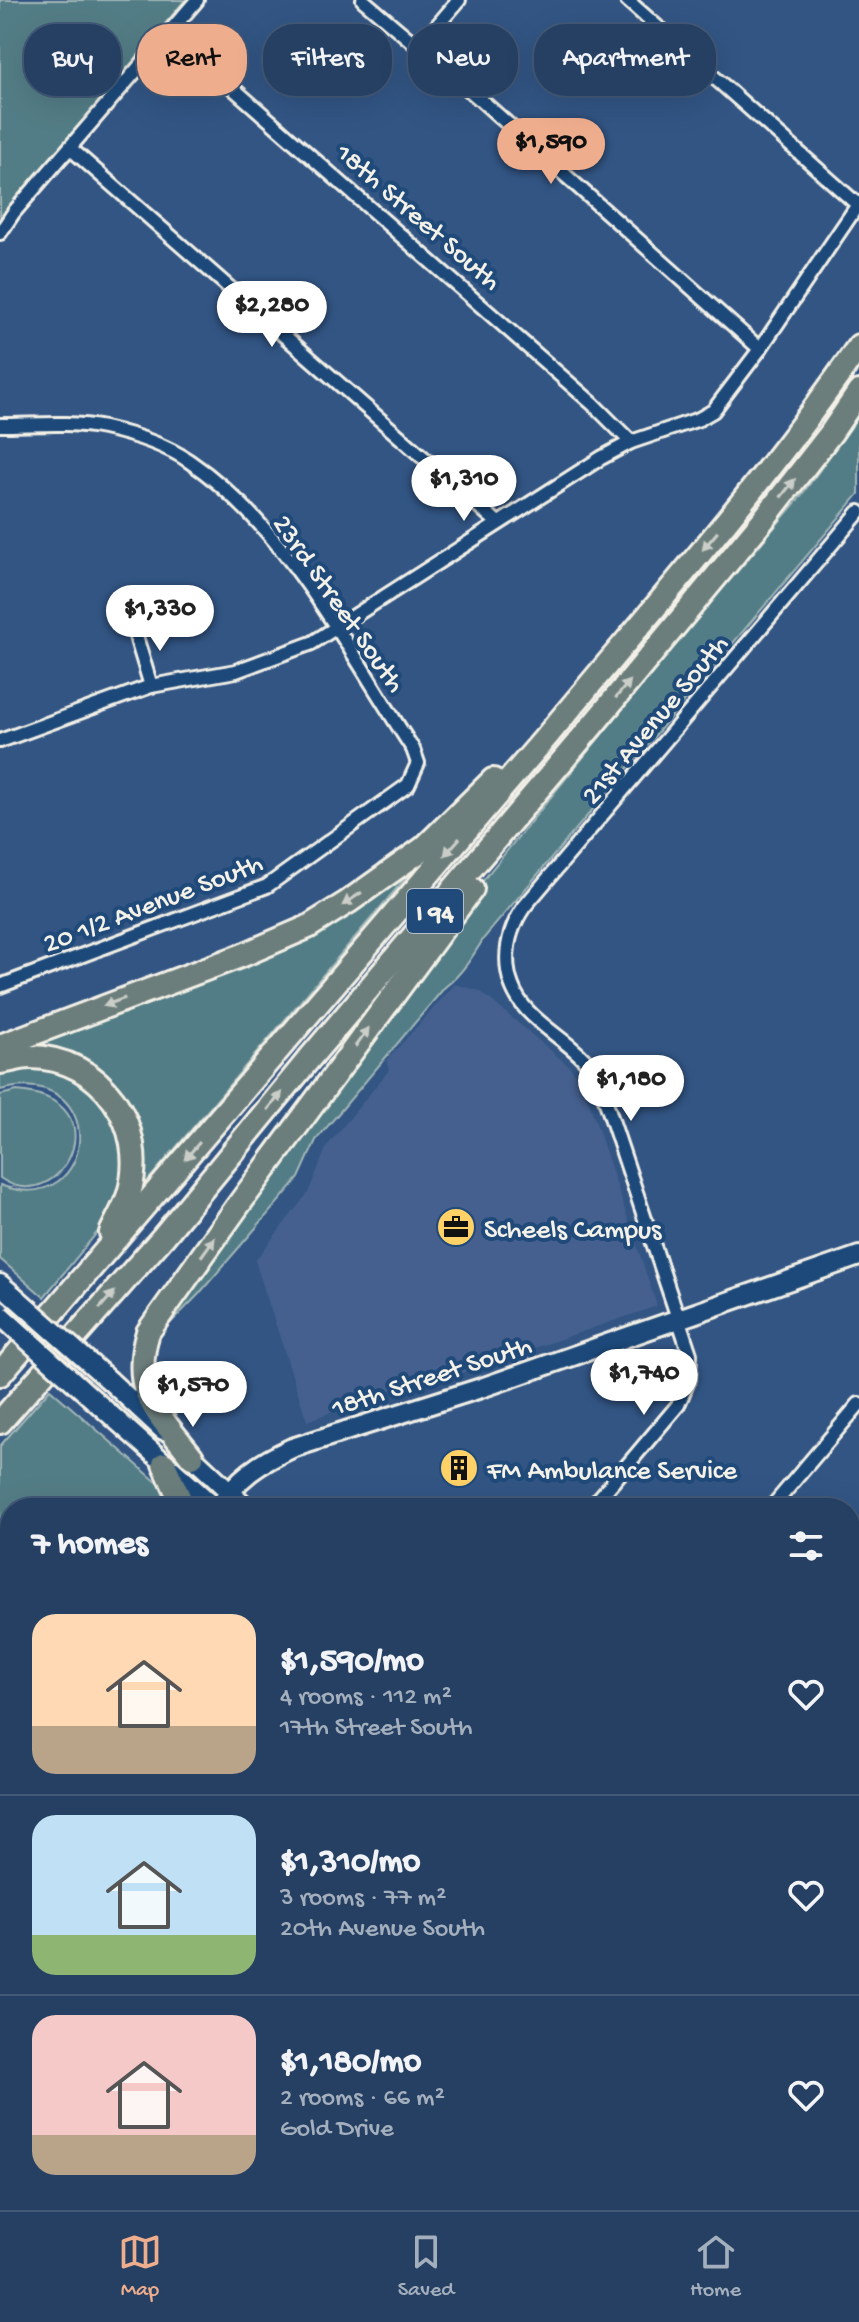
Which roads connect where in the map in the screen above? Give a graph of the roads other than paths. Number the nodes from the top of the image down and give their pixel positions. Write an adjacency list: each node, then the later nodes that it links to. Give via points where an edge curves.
1 (197, 0): 5 (street)
2 (363, 0): 7 (street)
3 (459, 0): 6 (street)
4 (627, 0): 12 (street)
5 (176, 24)
6 (438, 24)
7 (408, 39)
8 (137, 69): 11 (street)
9 (242, 96): 18 (street, 18th Street South)
10 (475, 96): 15 (street)
11 (70, 148): 13 (street); 20 (street)
12 (859, 202): 15 (street)
13 (0, 233)
14 (859, 346): 23 (highway, I 94, one-way to 23, via 735,512)
15 (760, 349): 18 (street, via 713,411)
16 (859, 392): 25 (highway, I 94, one-way to 16, via 763,520)
17 (0, 425): 21 (street, 23rd Street South, via 103,428 186,459 227,489 287,557)
18 (631, 442): 20 (street)
19 (859, 512): 35 (street, 21st Avenue South, via 524,907 510,931 507,966 514,990 598,1078)
20 (498, 523): 21 (street)
21 (335, 628): 24 (street, via 312,643 236,671); 27 (street, 23rd Street South, via 418,763 408,785)
22 (134, 630): 24 (street)
23 (596, 678): 29 (highway, one-way to 29, via 424,848 308,927); 31 (highway, I 94, one-way to 31)
24 (151, 686): 26 (street)
25 (591, 727): 37 (highway, I 94, one-way to 25, via 163,1237); 41 (highway, one-way to 25, via 145,1391 142,1352 148,1332)
26 (0, 741)
27 (362, 819): 28 (street, 20 1/2 Avenue South, via 267,886)
28 (0, 986)
29 (0, 1046)
30 (0, 1062): 31 (highway, via 29,1057 89,1073 126,1117 134,1152 129,1193)
31 (99, 1258): 36 (highway, I 94)
32 (858, 1260): 35 (street, 18th Street South)
33 (7, 1290): 41 (street, bridge)
34 (0, 1315): 42 (street, bridge)
35 (679, 1318): 43 (street, 18th Street South, via 292,1448 248,1472); 48 (street, via 690,1354 689,1379 678,1405)
36 (0, 1374)
37 (31, 1386): 39 (highway, I 94); 40 (highway)
38 (859, 1404): 49 (street)
39 (0, 1422)
40 (0, 1437)
41 (192, 1457): 43 (street)
42 (164, 1464): 44 (highway); 45 (street)
43 (228, 1491): 46 (street, 18th Street South); 47 (street)
44 (179, 1498)
45 (205, 1498)
46 (223, 1498)
47 (236, 1498)
48 (599, 1498)
49 (779, 1498)

